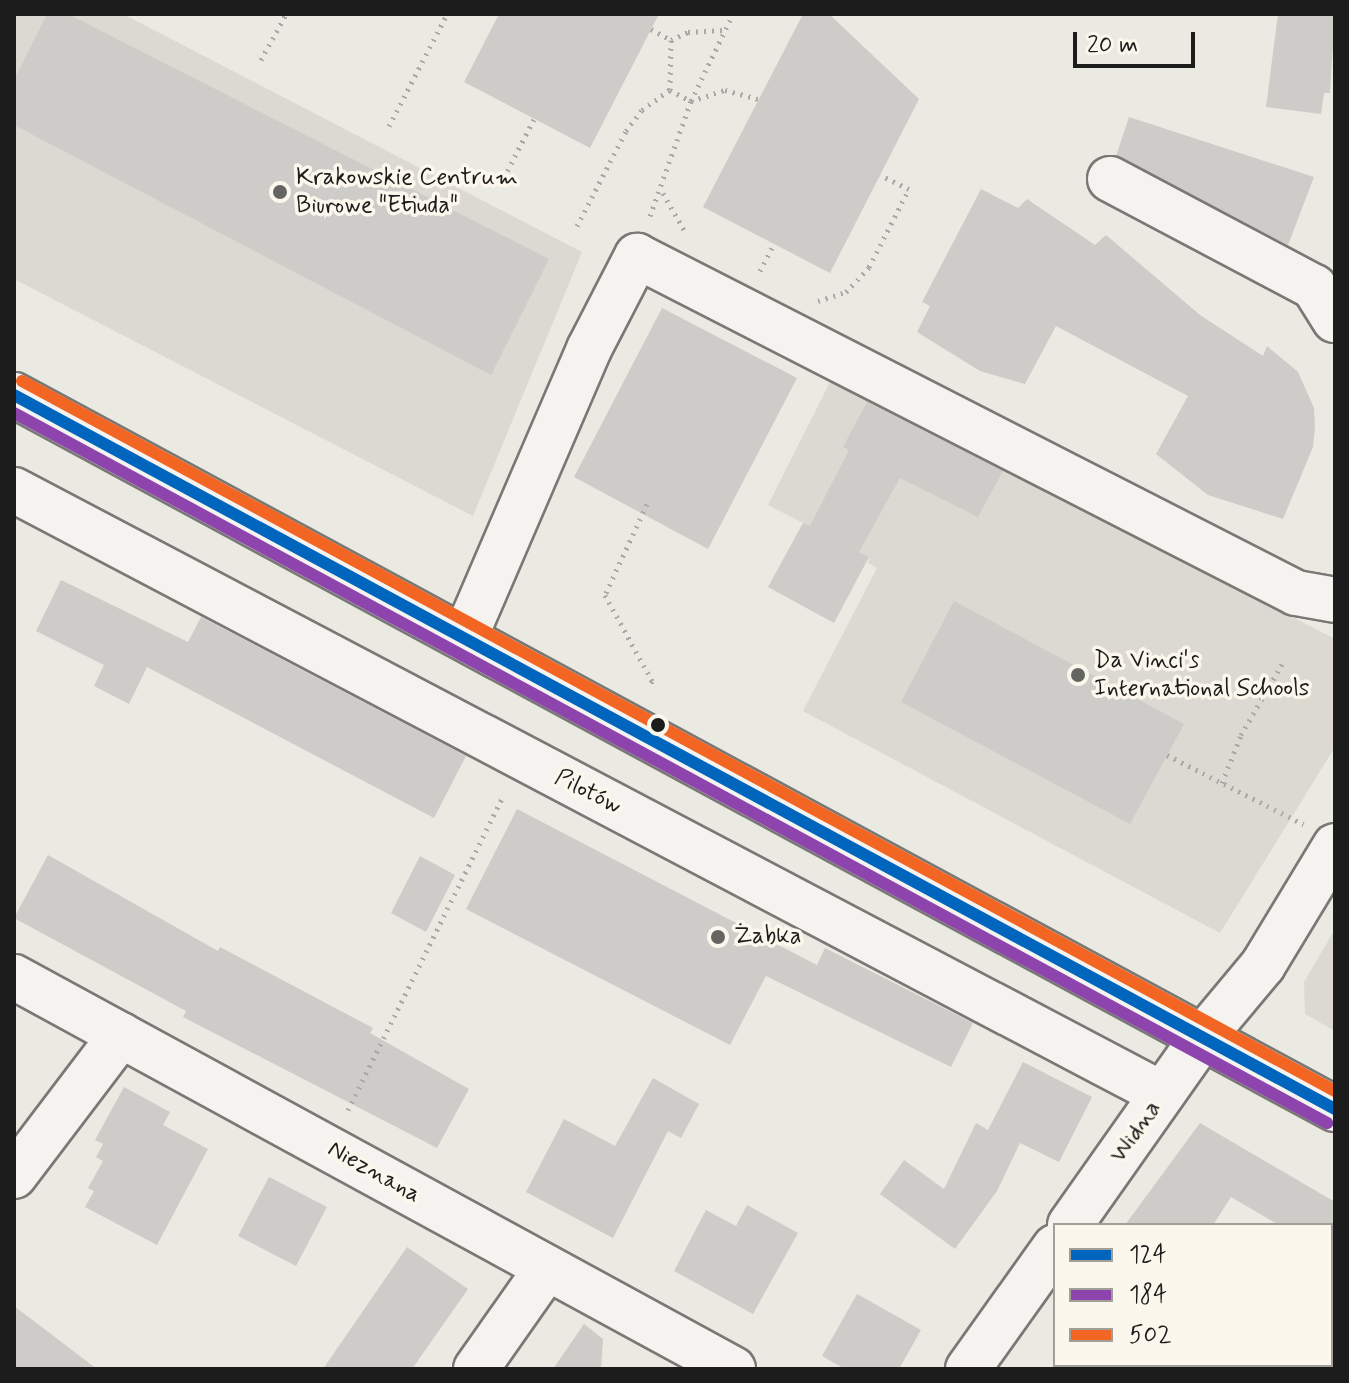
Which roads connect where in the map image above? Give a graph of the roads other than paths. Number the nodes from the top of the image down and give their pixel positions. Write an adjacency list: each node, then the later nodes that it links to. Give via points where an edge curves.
1 (1110, 179): 2 (street, via 1314,287)
2 (1335, 320)
3 (14, 395): 6 (street)
4 (14, 490): 11 (street, Pilotów)
5 (1335, 600): 6 (street, via 1296,593 637,256 589,349)
6 (465, 637): 10 (street)
7 (1321, 836): 10 (street, Widna, via 1263,965)
8 (14, 977): 9 (street, Nieznana)
9 (121, 1035): 13 (street); 16 (street, Nieznana)
10 (1202, 1038): 11 (street, Widna); 12 (street)
11 (1162, 1094): 14 (street, Widna)
12 (1335, 1109)
13 (14, 1176)
14 (1071, 1223)
15 (1053, 1250): 19 (street)
16 (547, 1268): 17 (street); 18 (street, Nieznana)
17 (476, 1369)
18 (733, 1369)
19 (968, 1369)

